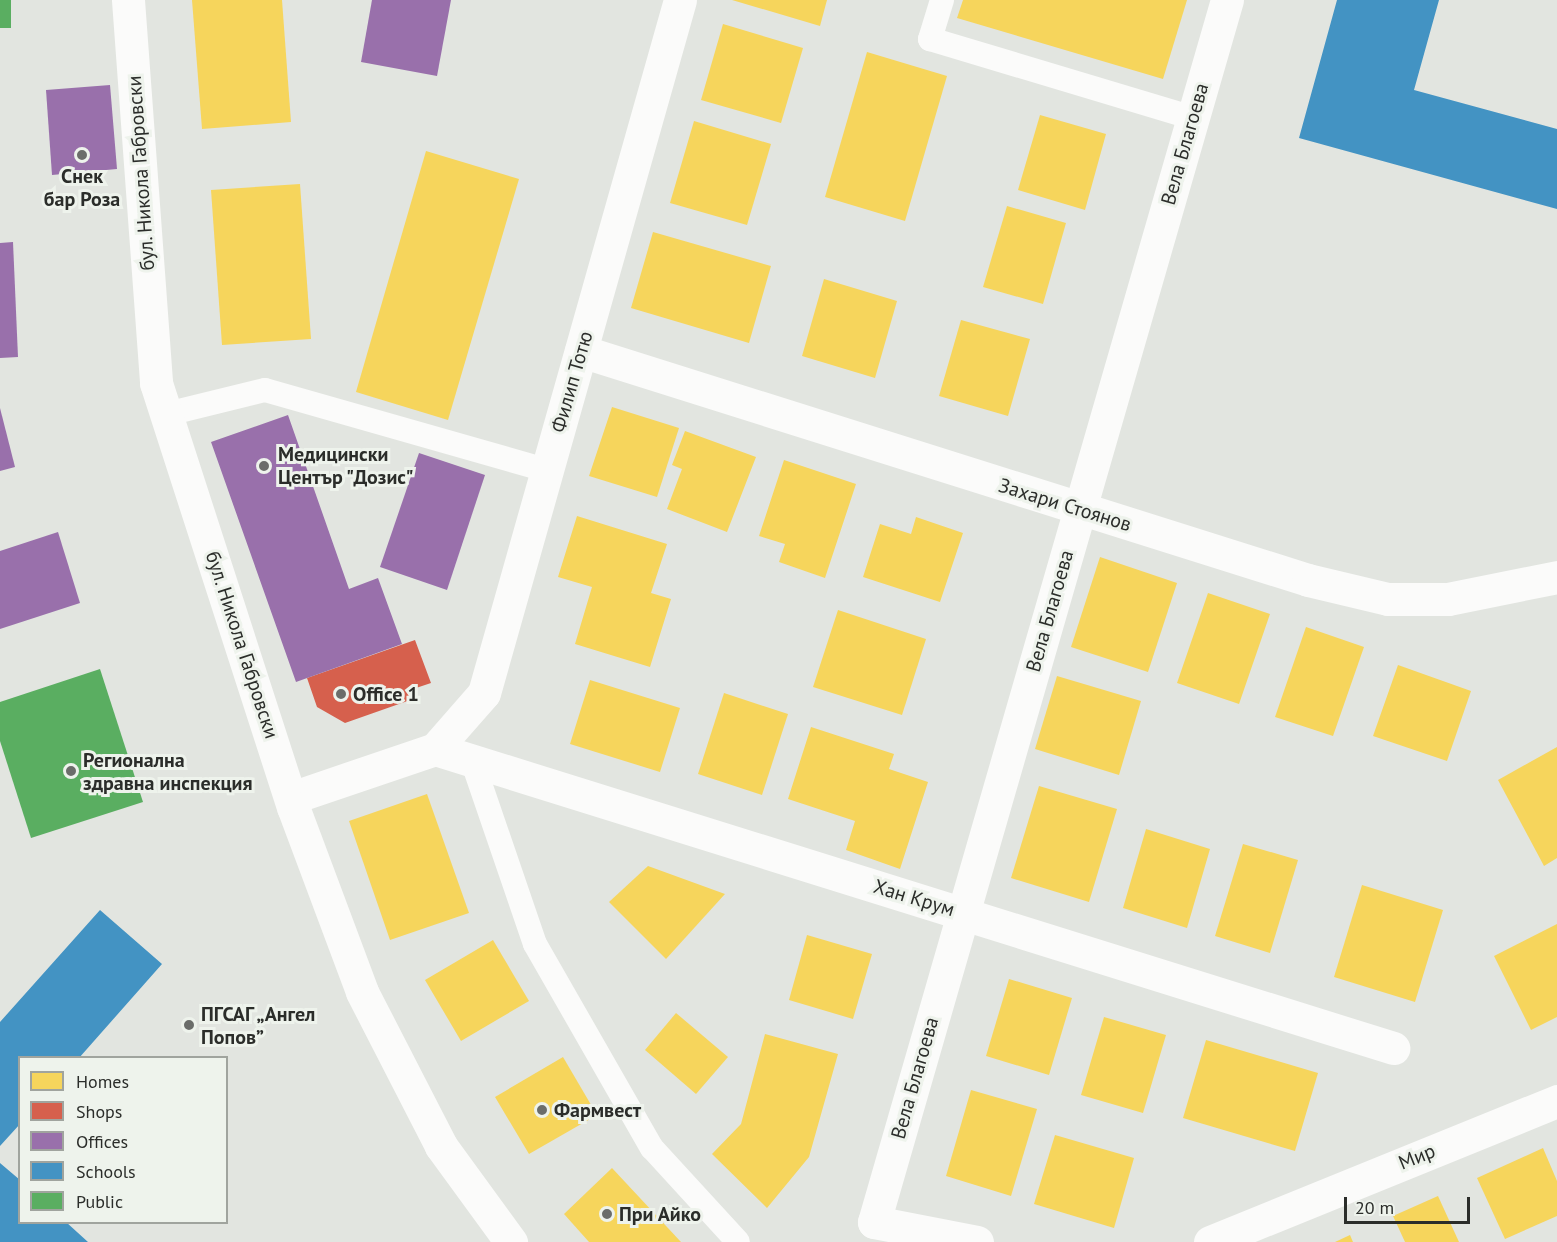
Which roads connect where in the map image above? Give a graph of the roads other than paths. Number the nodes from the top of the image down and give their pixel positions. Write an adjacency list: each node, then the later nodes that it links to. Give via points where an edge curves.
1 (128, 0): 7 (street, бул. Никола Габровски, via 156,383)
2 (680, 0): 6 (street, Филип Тотю)
3 (942, 0): 5 (lane, via 930,39)
4 (1227, 0): 5 (street, Вела Благоева)
5 (1192, 118): 9 (street, Вела Благоева)
6 (581, 351): 8 (street, Филип Тотю); 9 (street, Захари Стоянов)
7 (167, 414): 8 (lane, via 265,390); 13 (street, бул. Никола Габровски)
8 (545, 470): 11 (street, Филип Тотю, via 484,693)
9 (1079, 510): 10 (street, Захари Стоянов, via 1308,580 1388,599 1448,599); 14 (street, Вела Благоева)
10 (1557, 577)
11 (435, 748): 12 (street, Хан Крум); 13 (street)
12 (472, 760): 14 (street, Хан Крум); 18 (lane, via 536,944 652,1149)
13 (291, 798): 17 (street, бул. Никола Габровски, via 362,992 441,1146)
14 (963, 913): 15 (street, Хан Крум); 19 (street, Вела Благоева, via 874,1222)
15 (1393, 1048)
16 (1557, 1101): 20 (street, Мир)
17 (512, 1242)
18 (738, 1242)
19 (977, 1242)
20 (1210, 1242)

